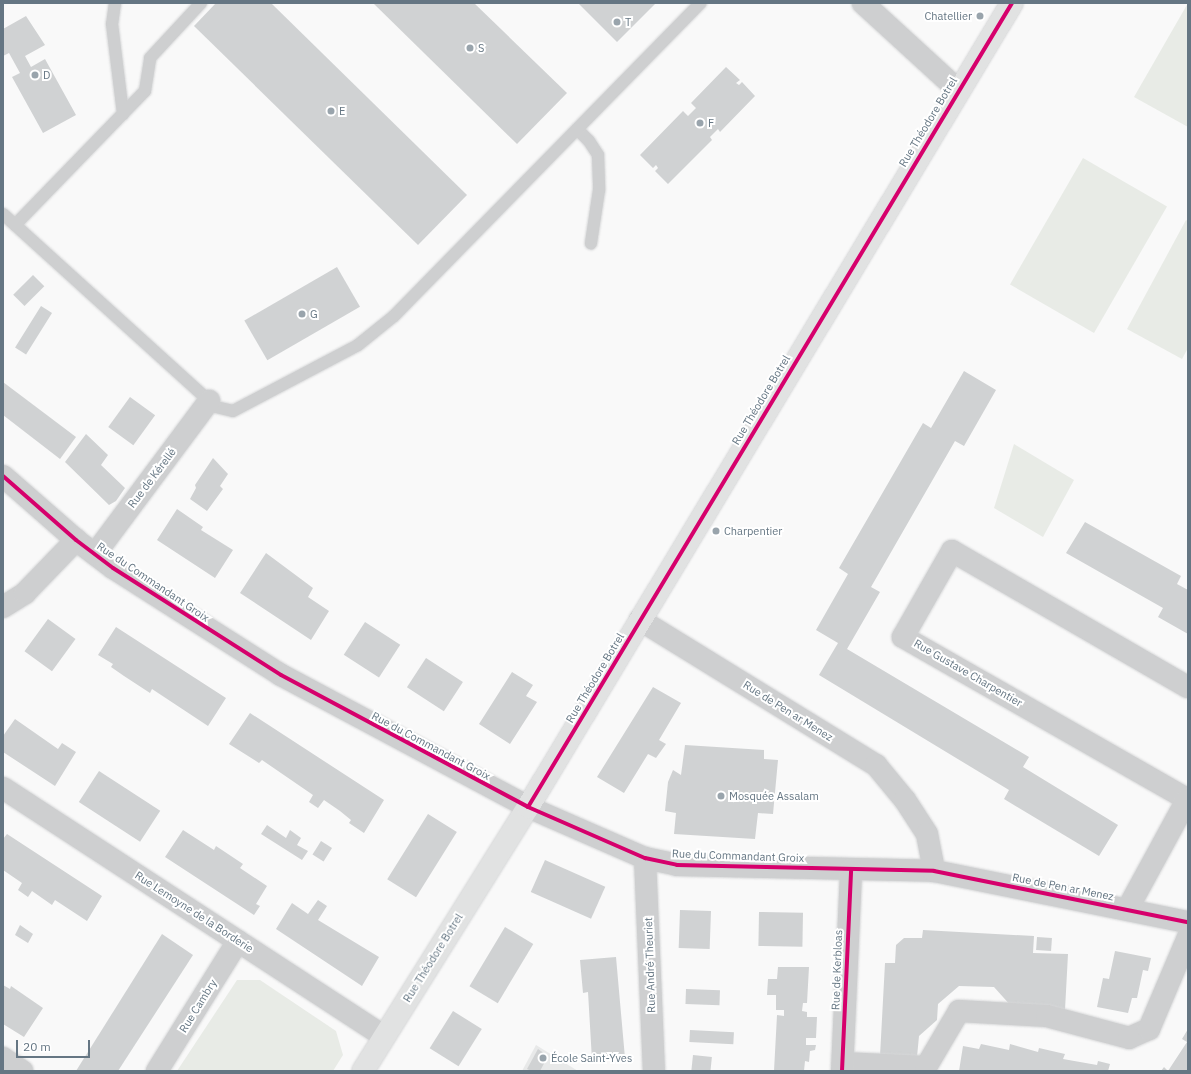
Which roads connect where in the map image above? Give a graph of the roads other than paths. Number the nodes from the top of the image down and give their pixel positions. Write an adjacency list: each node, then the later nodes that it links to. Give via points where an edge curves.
1 (115, 3): 7 (lane, via 112,24)
2 (201, 3): 7 (lane, via 150,58 145,91)
3 (700, 3): 8 (lane)
4 (863, 3): 6 (street)
5 (1012, 3): 6 (street, Rue Théodore Botrel)
6 (958, 90): 17 (street, Rue Théodore Botrel)
7 (123, 114): 10 (lane)
8 (577, 129): 11 (lane, via 598,155 598,190); 12 (lane, via 394,316 358,345 233,412 216,407)
9 (3, 214): 10 (lane)
10 (15, 225): 12 (lane)
11 (591, 243)
12 (209, 401): 15 (street, Rue de Kérellé)
13 (3, 476): 14 (street, Rue du Commandant Groix)
14 (76, 540): 15 (street, Rue du Commandant Groix); 16 (street, via 25,593)
15 (95, 554): 21 (street, Rue du Commandant Groix, via 132,581 281,675)
16 (3, 607)
17 (640, 620): 21 (street, Rue Théodore Botrel); 24 (street, Rue de Pen ar Menez, via 876,765 905,800 927,834)
18 (1188, 687): 20 (street, Rue Gustave Charpentier, via 952,551 903,636)
19 (3, 788): 28 (street, Rue Lemoyne de la Borderie)
20 (1188, 799): 25 (street, Rue Gustave Charpentier)
21 (528, 807): 22 (street, Rue du Commandant Groix); 29 (street, Rue Théodore Botrel)
22 (645, 858): 23 (street, Rue du Commandant Groix, via 677,865); 35 (street, Rue André Theuriet)
23 (851, 870): 24 (street, Rue du Commandant Groix); 31 (street, Rue de Kerbloas)
24 (934, 871): 25 (street, Rue de Pen ar Menez)
25 (1128, 908): 26 (street, Rue de Pen ar Menez)
26 (1188, 922)
27 (1188, 937): 31 (street, via 1149,1029 1129,1038 1047,1016 959,1011 926,1067)
28 (238, 941): 29 (street, Rue Lemoyne de la Borderie); 33 (street, Rue Cambry)
29 (384, 1036): 34 (street, Rue Théodore Botrel)
30 (3, 1058): 32 (street)
31 (842, 1067)
32 (22, 1071)
33 (157, 1071)
34 (363, 1071)
35 (654, 1071)

